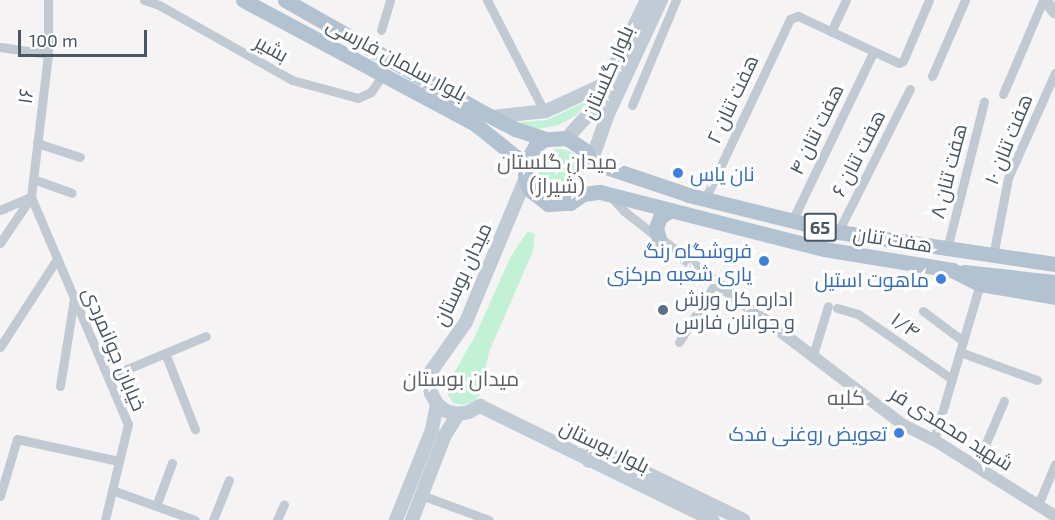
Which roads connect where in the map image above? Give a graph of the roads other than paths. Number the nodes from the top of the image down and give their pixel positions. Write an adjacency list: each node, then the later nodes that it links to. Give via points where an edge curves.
1 (48, 0): 19 (street, ۱۶)
2 (144, 0): 21 (street, بشیر, via 292,80 358,98 371,92)
3 (243, 0): 21 (main road, بلوار سلمان فارسی)
4 (285, 0): 31 (main road, بلوار سلمان فارسی)
5 (390, 0): 15 (street)
6 (647, 0): 23 (main road, بلوار گلستان)
7 (661, 0): 30 (main road, بلوار گلستان)
8 (676, 0): 28 (street)
9 (846, 0): 16 (street)
10 (929, 0): 18 (street, via 901,63)
11 (965, 0): 22 (street)
12 (1044, 0): 14 (street); 25 (street)
13 (487, 1): 27 (street)
14 (1055, 13)
15 (381, 30)
16 (831, 32): 18 (street); 45 (street, هفت تنان ۲, via 794,16)
17 (0, 47): 19 (street)
18 (873, 53): 48 (street, هفت تنان ۴)
19 (48, 54): 35 (street, ۱۶)
20 (1055, 73): 53 (street, هفت تنان ۱۰, via 1008,178)
21 (383, 74): 36 (main road, بلوار سلمان فارسی, via 475,124)
22 (932, 76)
23 (607, 83): 29 (main road, بلوار گلستان); 31 (main road, via 546,111)
24 (909, 89): 49 (street, هفت تنان ۶)
25 (1002, 94)
26 (984, 102): 52 (street, هفت تنان ۸)
27 (541, 105)
28 (632, 105)
29 (594, 108): 30 (main road, via 600,114); 33 (main road, بلوار گلستان)
30 (608, 114): 38 (main road, بلوار گلستان)
31 (492, 117): 32 (main road, بلوار سلمان فارسی)
32 (515, 129): 34 (main road, بلوار سلمان فارسی); 36 (main road, via 517,142)
33 (567, 138): 34 (main road); 38 (main road, 65, via 586,151)
34 (545, 139): 39 (main road, via 529,154)
35 (37, 143): 37 (street); 40 (street, ۱۶)
36 (507, 148): 39 (main road, بلوار سلمان فارسی)
37 (80, 157)
38 (591, 162): 45 (main road, هفت تنان / 65)
39 (525, 164): 41 (main road)
40 (33, 179): 42 (street); 44 (street, ۱۶)
41 (525, 180): 43 (main road, هفت تنان / 65, via 530,190 548,204 570,203 583,194); 75 (main road, میدان بوستان, via 466,322 432,370 429,382)
42 (72, 193)
43 (610, 195): 47 (main road, هفت تنان / 65); 50 (street)
44 (31, 197): 46 (street); 51 (street); 54 (street, خیابان جوانمردی)
45 (705, 199): 48 (main road, هفت تنان / 65)
46 (0, 210)
47 (671, 210): 50 (main road, via 660,217 656,228); 56 (main road, هفت تنان / 65, via 824,249)
48 (792, 221): 49 (main road, هفت تنان / 65)
49 (838, 232): 52 (main road, هفت تنان / 65)
50 (659, 239): 57 (street, شهید محمدی فر)
51 (0, 243)
52 (947, 249): 53 (main road, هفت تنان / 65)
53 (993, 256): 55 (main road, هفت تنان / 65)
54 (57, 259): 61 (street, خیابان جوانمردی); 66 (street)
55 (1055, 264)
56 (952, 270): 58 (main road, 65); 59 (main road, هفت تنان)
57 (716, 282): 65 (street); 69 (street, شهید محمدی فر)
58 (1055, 282)
59 (980, 284): 60 (main road, هفت تنان); 64 (street)
60 (1055, 297)
61 (74, 298): 70 (street, خیابان جوانمردی); 73 (street)
62 (923, 312): 64 (street)
63 (206, 336): 68 (street)
64 (963, 341): 67 (street)
65 (679, 342)
66 (0, 347)
67 (960, 352): 71 (street); 72 (street)
68 (165, 353): 70 (street); 77 (street)
69 (813, 355): 71 (street, ۱/۴, via 832,307 858,314); 78 (street, شهید محمدی فر, via 902,424)
70 (108, 377): 80 (street, خیابان جوانمردی, via 128,424)
71 (952, 379): 78 (street)
72 (1037, 380)
73 (60, 386)
74 (1004, 401): 83 (street)
75 (437, 404): 76 (main road); 98 (main road, via 432,430)
76 (458, 414): 79 (main road, بلوار بوستان, via 480,406); 86 (main road, via 445,435)
77 (195, 429)
78 (934, 440): 83 (street, شهید محمدی فر)
79 (592, 455): 101 (main road, بلوار بوستان); 102 (main road, بلوار بوستان)
80 (119, 461): 85 (street, خیابان جوانمردی); 87 (street, via 17,439)
81 (172, 463): 90 (street)
82 (1055, 464): 89 (street)
83 (976, 466): 89 (street, شهید محمدی فر)
84 (229, 480): 96 (street)
85 (112, 490): 90 (street); 93 (street, خیابان جوانمردی)
86 (421, 495): 99 (main road); 100 (street)
87 (0, 496)
88 (284, 504): 97 (street)
89 (1038, 504): 92 (street, شهید محمدی فر)
90 (156, 506): 91 (street)
91 (168, 510): 94 (street); 95 (street)
92 (1055, 516)
93 (105, 520)
94 (165, 520)
95 (195, 520)
96 (213, 520)
97 (277, 520)
98 (396, 520)
99 (412, 520)
100 (489, 520)
101 (713, 520)
102 (743, 520)

